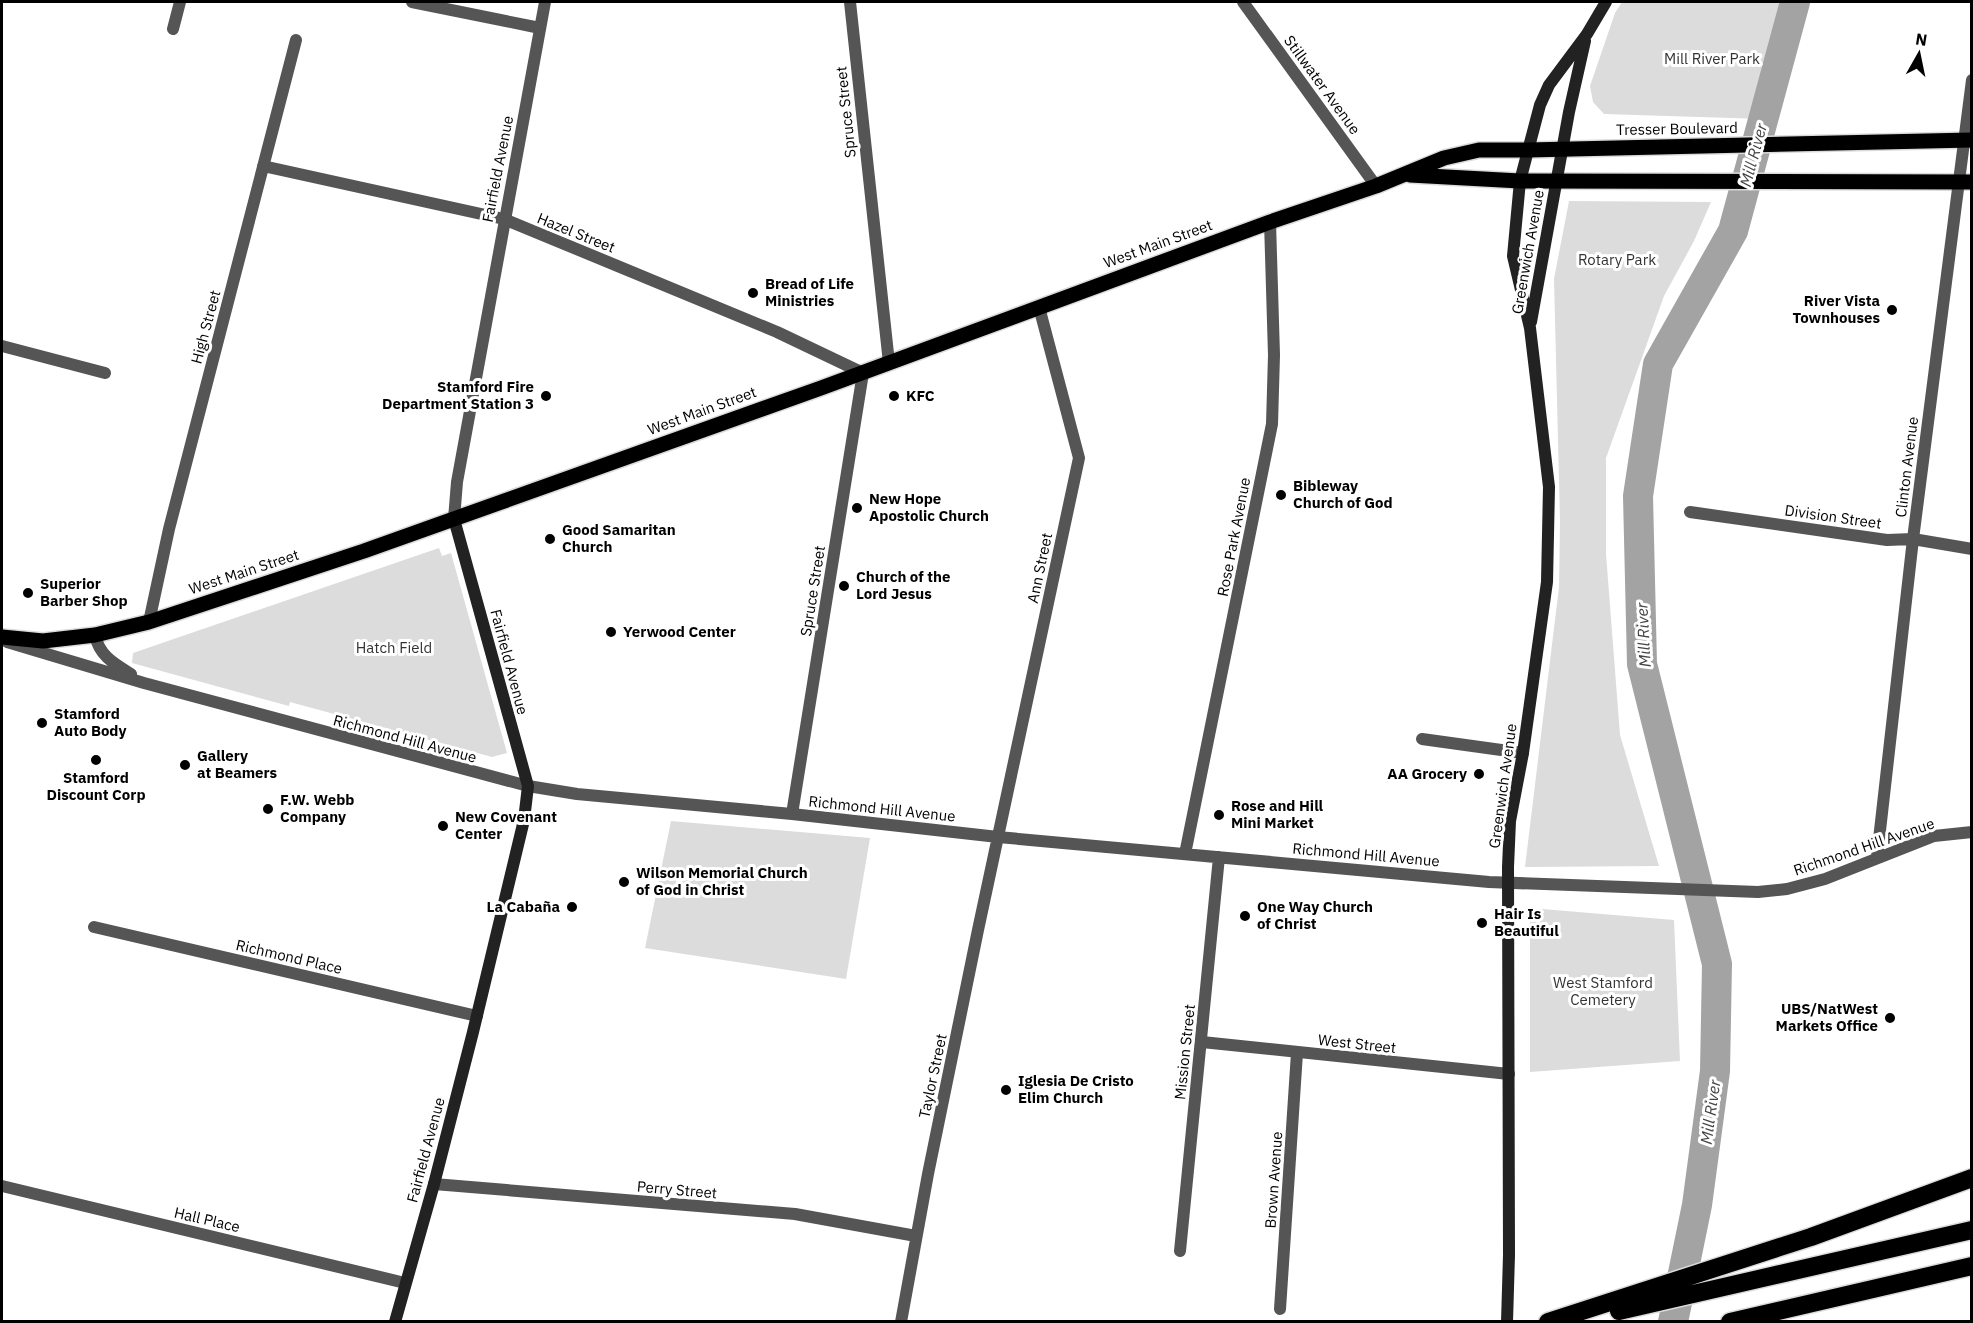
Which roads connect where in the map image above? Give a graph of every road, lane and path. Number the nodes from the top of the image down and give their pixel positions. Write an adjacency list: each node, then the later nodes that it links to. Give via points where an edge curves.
1 (180, 2): 8 (street)
2 (412, 2): 7 (street)
3 (545, 2): 7 (street, Fairfield Avenue)
4 (850, 2): 26 (street, Spruce Street)
5 (1243, 2): 20 (street, Stillwater Avenue)
6 (1606, 2): 9 (main road)
7 (540, 28): 21 (street, Fairfield Avenue)
8 (173, 29)
9 (1587, 34): 13 (main road); 14 (main road, via 1549,85)
10 (296, 40): 15 (street, High Street)
11 (1971, 80): 12 (street, Clinton Avenue)
12 (1968, 140): 13 (main road, Tresser Boulevard); 19 (street, Clinton Avenue)
13 (1563, 148): 14 (main road, Tresser Boulevard); 18 (main road)
14 (1528, 150): 16 (main road, West Main Street, via 1479,150 1444,158); 17 (main road, Greenwich Avenue)
15 (263, 165): 21 (street, Hazel Street); 33 (street, High Street, via 169,529)
16 (1404, 174): 17 (main road, West Main Street); 20 (main road, West Main Street)
17 (1520, 181): 18 (main road, West Main Street); 24 (main road, Greenwich Avenue, via 1513,256)
18 (1556, 181): 19 (main road); 24 (main road, Greenwich Avenue)
19 (1965, 182): 31 (street, Clinton Avenue)
20 (1376, 186): 22 (main road, West Main Street)
21 (504, 219): 28 (street, Hazel Street, via 777,332); 30 (street, Fairfield Avenue, via 457,482)
22 (1270, 222): 23 (main road, West Main Street); 43 (street, Rose Park Avenue, via 1275,355 1272,423)
23 (1039, 307): 26 (main road, West Main Street); 42 (street, Ann Street, via 1078,458)
24 (1530, 328): 38 (main road, Greenwich Avenue, via 1548,499 1547,582)
25 (2, 346): 27 (street)
26 (889, 363): 28 (main road, West Main Street)
27 (105, 373)
28 (863, 373): 30 (main road, West Main Street); 40 (street, Spruce Street)
29 (1690, 512): 31 (street, Division Street, via 1887,540)
30 (454, 519): 33 (main road, West Main Street); 39 (main road, Fairfield Avenue)
31 (1913, 539): 32 (street, Division Street); 45 (street, Clinton Avenue)
32 (1971, 549)
33 (149, 622): 34 (main road, West Main Street)
34 (95, 634): 35 (main road, West Main Street, via 43,641); 36 (street, Richmond Hill Avenue, via 97,647 108,660)
35 (2, 639): 36 (street, Richmond Hill Avenue)
36 (144, 683): 39 (street, Richmond Hill Avenue)
37 (1422, 739): 38 (street)
38 (1523, 753): 46 (main road, Greenwich Avenue, via 1510,821)
39 (528, 786): 40 (street, Richmond Hill Avenue); 48 (main road, Fairfield Avenue, via 524,820)
40 (792, 814): 42 (street, Richmond Hill Avenue)
41 (1971, 832): 45 (street, Richmond Hill Avenue, via 1934,836)
42 (998, 837): 43 (street, Richmond Hill Avenue); 56 (street, Taylor Street)
43 (1185, 854): 44 (street, Richmond Hill Avenue)
44 (1218, 857): 46 (street, Richmond Hill Avenue); 49 (street, Mission Street)
45 (1877, 857): 46 (street, Richmond Hill Avenue, via 1825,879 1767,892)
46 (1508, 884): 51 (main road, Greenwich Avenue)
47 (94, 927): 48 (street, Richmond Place)
48 (477, 1016): 53 (main road, Fairfield Avenue)
49 (1202, 1042): 50 (street, West Street); 57 (street, Mission Street)
50 (1297, 1053): 51 (street, West Street); 60 (street, Brown Avenue)
51 (1509, 1074): 63 (main road, Greenwich Avenue)
52 (1971, 1178): 64 (highway, via 1811,1237)
53 (434, 1184): 56 (street, Perry Street, via 795,1214); 59 (main road, Fairfield Avenue)
54 (2, 1186): 59 (street, Hall Place)
55 (1971, 1230): 65 (highway)
56 (916, 1236): 62 (street, Taylor Street)
57 (1180, 1251)
58 (1971, 1266): 66 (highway)
59 (405, 1283): 61 (main road, Fairfield Avenue)
60 (1280, 1309)
61 (395, 1322)
62 (901, 1322)
63 (1507, 1322)
64 (1548, 1322)
65 (1571, 1322)
66 (1730, 1322)

